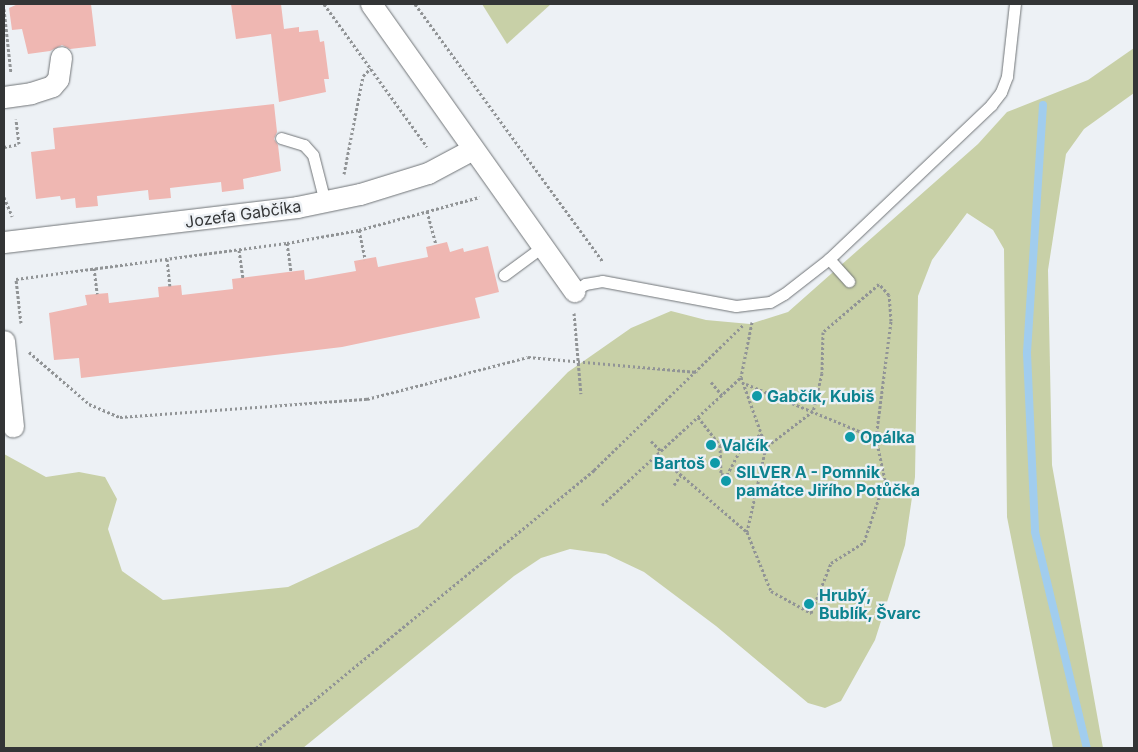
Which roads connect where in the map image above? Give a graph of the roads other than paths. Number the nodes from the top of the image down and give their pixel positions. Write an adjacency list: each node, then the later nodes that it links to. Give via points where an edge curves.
1 (371, 4): 6 (street)
2 (1015, 4): 10 (lane, via 1012,51 1001,92 965,132)
3 (61, 57): 4 (street, via 58,79 52,86)
4 (9, 96)
5 (281, 138): 7 (lane, via 304,145 313,154)
6 (473, 149): 7 (street, Jozefa Gabčíka, via 442,168); 9 (street)
7 (332, 200): 8 (street, Jozefa Gabčíka, via 258,214)
8 (4, 242)
9 (542, 247): 11 (lane); 13 (street)
10 (829, 259): 12 (lane); 13 (lane, via 784,294 757,305 736,306 594,282)
11 (504, 275)
12 (850, 281)
13 (574, 300)
14 (4, 345): 15 (street)
15 (13, 427)

